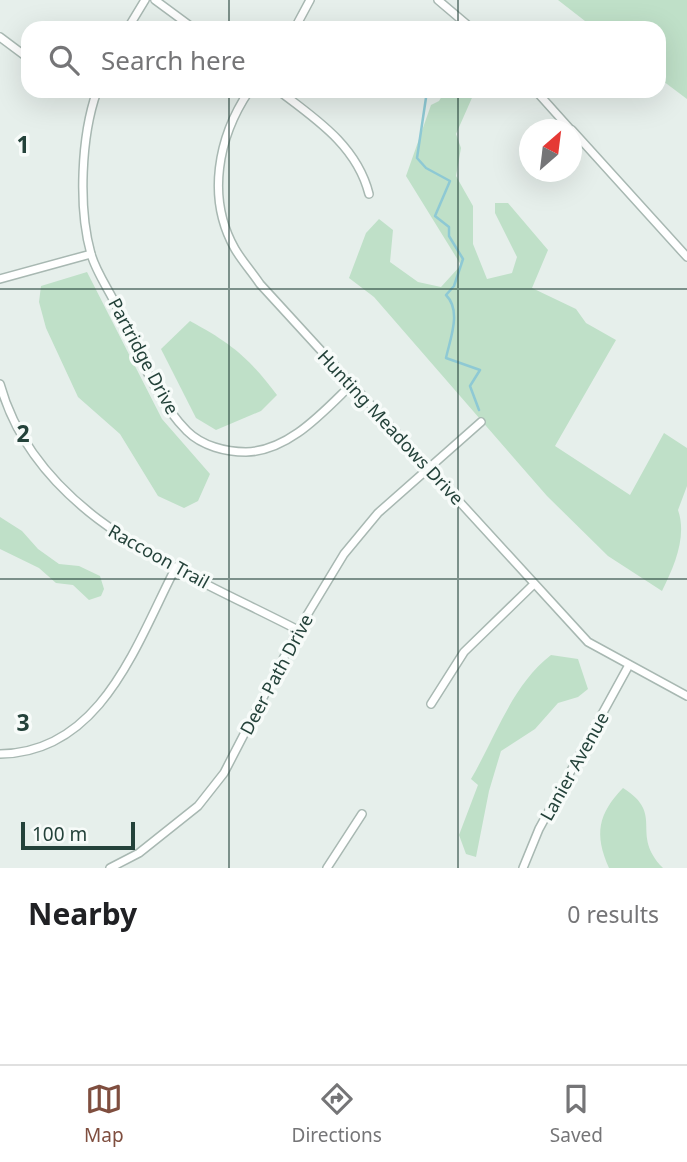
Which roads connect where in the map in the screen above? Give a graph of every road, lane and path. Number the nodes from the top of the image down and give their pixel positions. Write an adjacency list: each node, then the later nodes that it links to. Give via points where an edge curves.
1 (145, 0): 5 (street)
2 (155, 0): 6 (street)
3 (310, 0): 7 (street)
4 (438, 0): 8 (street)
5 (132, 21)
6 (184, 21)
7 (299, 21)
8 (463, 21)
9 (0, 37): 10 (street)
10 (21, 53)
11 (96, 98): 18 (street, Partridge Drive, via 83,187)
12 (245, 98): 22 (street, Hunting Meadows Drive, via 227,129 217,181 221,213 234,248 260,284)
13 (288, 98): 17 (street, via 347,149 364,174)
14 (542, 98): 15 (street)
15 (561, 119)
16 (582, 142): 19 (street)
17 (369, 194)
18 (91, 254): 20 (street); 22 (street, Partridge Drive, via 165,404 188,433 211,447 247,452 278,444 311,423)
19 (687, 257)
20 (0, 279)
21 (0, 384): 23 (street, Raccoon Trail)
22 (351, 385): 25 (street, Hunting Meadows Drive)
23 (2, 398): 26 (street, Raccoon Trail, via 35,456 68,496 104,527)
24 (481, 422): 25 (street, Deer Path Drive)
25 (431, 467): 27 (street, Hunting Meadows Drive); 28 (street, Deer Path Drive, via 378,513 344,554)
26 (176, 567): 28 (street, Raccoon Trail); 32 (street, via 115,685 88,719 47,745)
27 (534, 584): 29 (street, Hunting Meadows Drive, via 589,642); 31 (street, via 464,652)
28 (298, 630): 34 (street, Deer Path Drive, via 223,773 198,806 139,853)
29 (629, 665): 30 (street, Hunting Meadows Drive); 36 (street, Lanier Avenue)
30 (687, 696)
31 (430, 704)
32 (0, 754)
33 (362, 814): 35 (street)
34 (110, 868)
35 (327, 868)
36 (523, 868)

